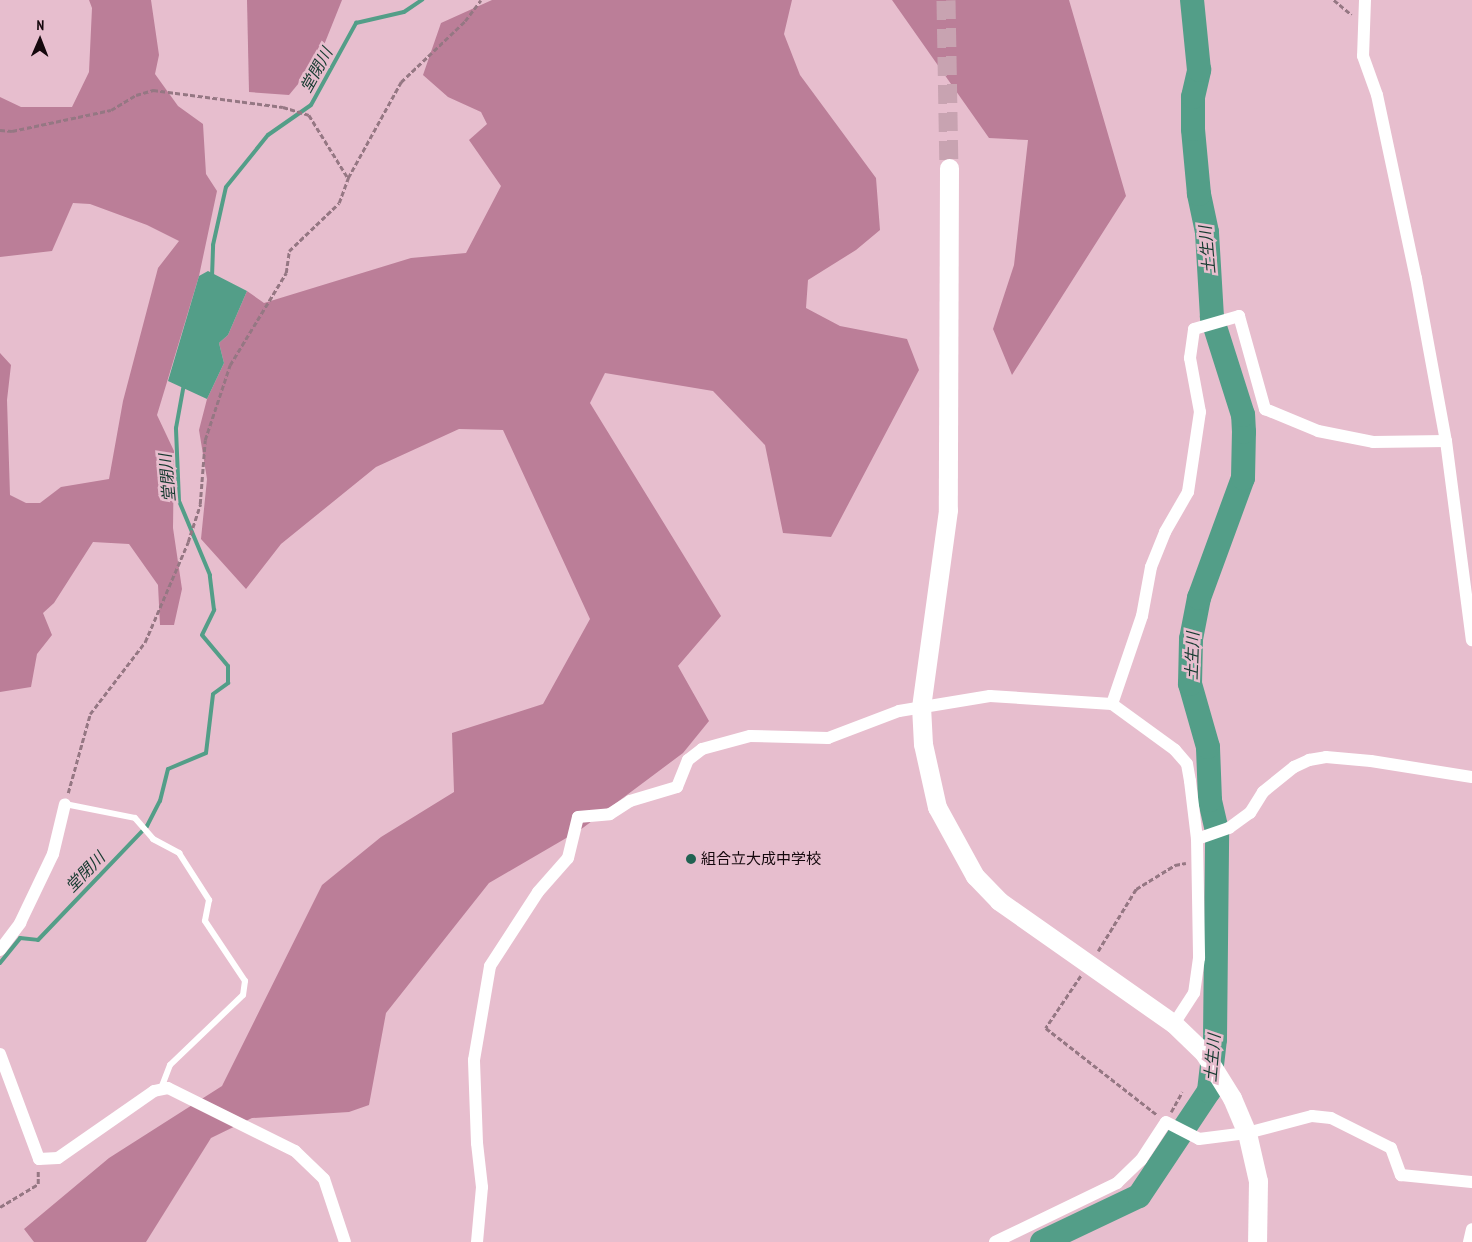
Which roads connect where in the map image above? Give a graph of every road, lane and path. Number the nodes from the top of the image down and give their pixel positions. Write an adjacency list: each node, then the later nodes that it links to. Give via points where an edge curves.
1 (481, 0): 7 (path, via 465,21 401,82)
2 (1334, 0): 4 (path)
3 (1368, 2): 4 (street)
4 (1364, 24): 8 (street, via 1363,56 1379,105)
5 (0, 130): 7 (path, via 12,131 112,110 136,95 153,90 274,105 309,115)
6 (949, 168): 11 (street, via 948,510)
7 (348, 178): 13 (path, via 339,203 289,251 286,273 230,365 207,431 200,504 188,542 145,642 90,714)
8 (1446, 441): 9 (street); 10 (street, via 1373,442 1318,431 1265,409 1239,316 1194,329 1190,358 1200,412 1188,492 1165,532 1151,567 1142,616)
9 (1471, 633)
10 (1112, 704): 11 (street, via 990,696); 14 (street, via 1175,750 1187,764)
11 (921, 706): 16 (street, via 923,744 937,807 975,876 999,902); 27 (street, via 828,738 750,736 702,749 688,760 677,787 630,801 610,814 578,817 568,858 538,892 490,966 474,1060 482,1188)
12 (1472, 777): 14 (street, via 1371,761 1326,757 1309,760 1294,767 1262,792 1250,813 1229,828)
13 (65, 804): 15 (street, via 52,854 20,923); 18 (lane, via 135,818 153,838 179,853 209,900 205,921 245,981 242,995 170,1065)
14 (1197, 839): 16 (street, via 1199,958 1194,993)
15 (0, 950)
16 (1174, 1024): 21 (street, via 1204,1053 1232,1098)
17 (0, 1054): 22 (street)
18 (161, 1090): 22 (street, via 154,1091 58,1158); 26 (street, via 168,1088 295,1151 324,1179)
19 (1182, 1092): 20 (path)
20 (1166, 1122): 21 (street, via 1199,1139); 28 (street, via 1141,1160 1117,1183)
21 (1247, 1133): 23 (street, via 1312,1116 1331,1118 1391,1148 1400,1175); 29 (street, via 1258,1181)
22 (39, 1159): 24 (path, via 38,1184)
23 (1472, 1182)
24 (0, 1207)
25 (1472, 1228): 30 (street)
26 (345, 1242)
27 (477, 1242)
28 (995, 1242)
29 (1257, 1242)
30 (1469, 1242)

